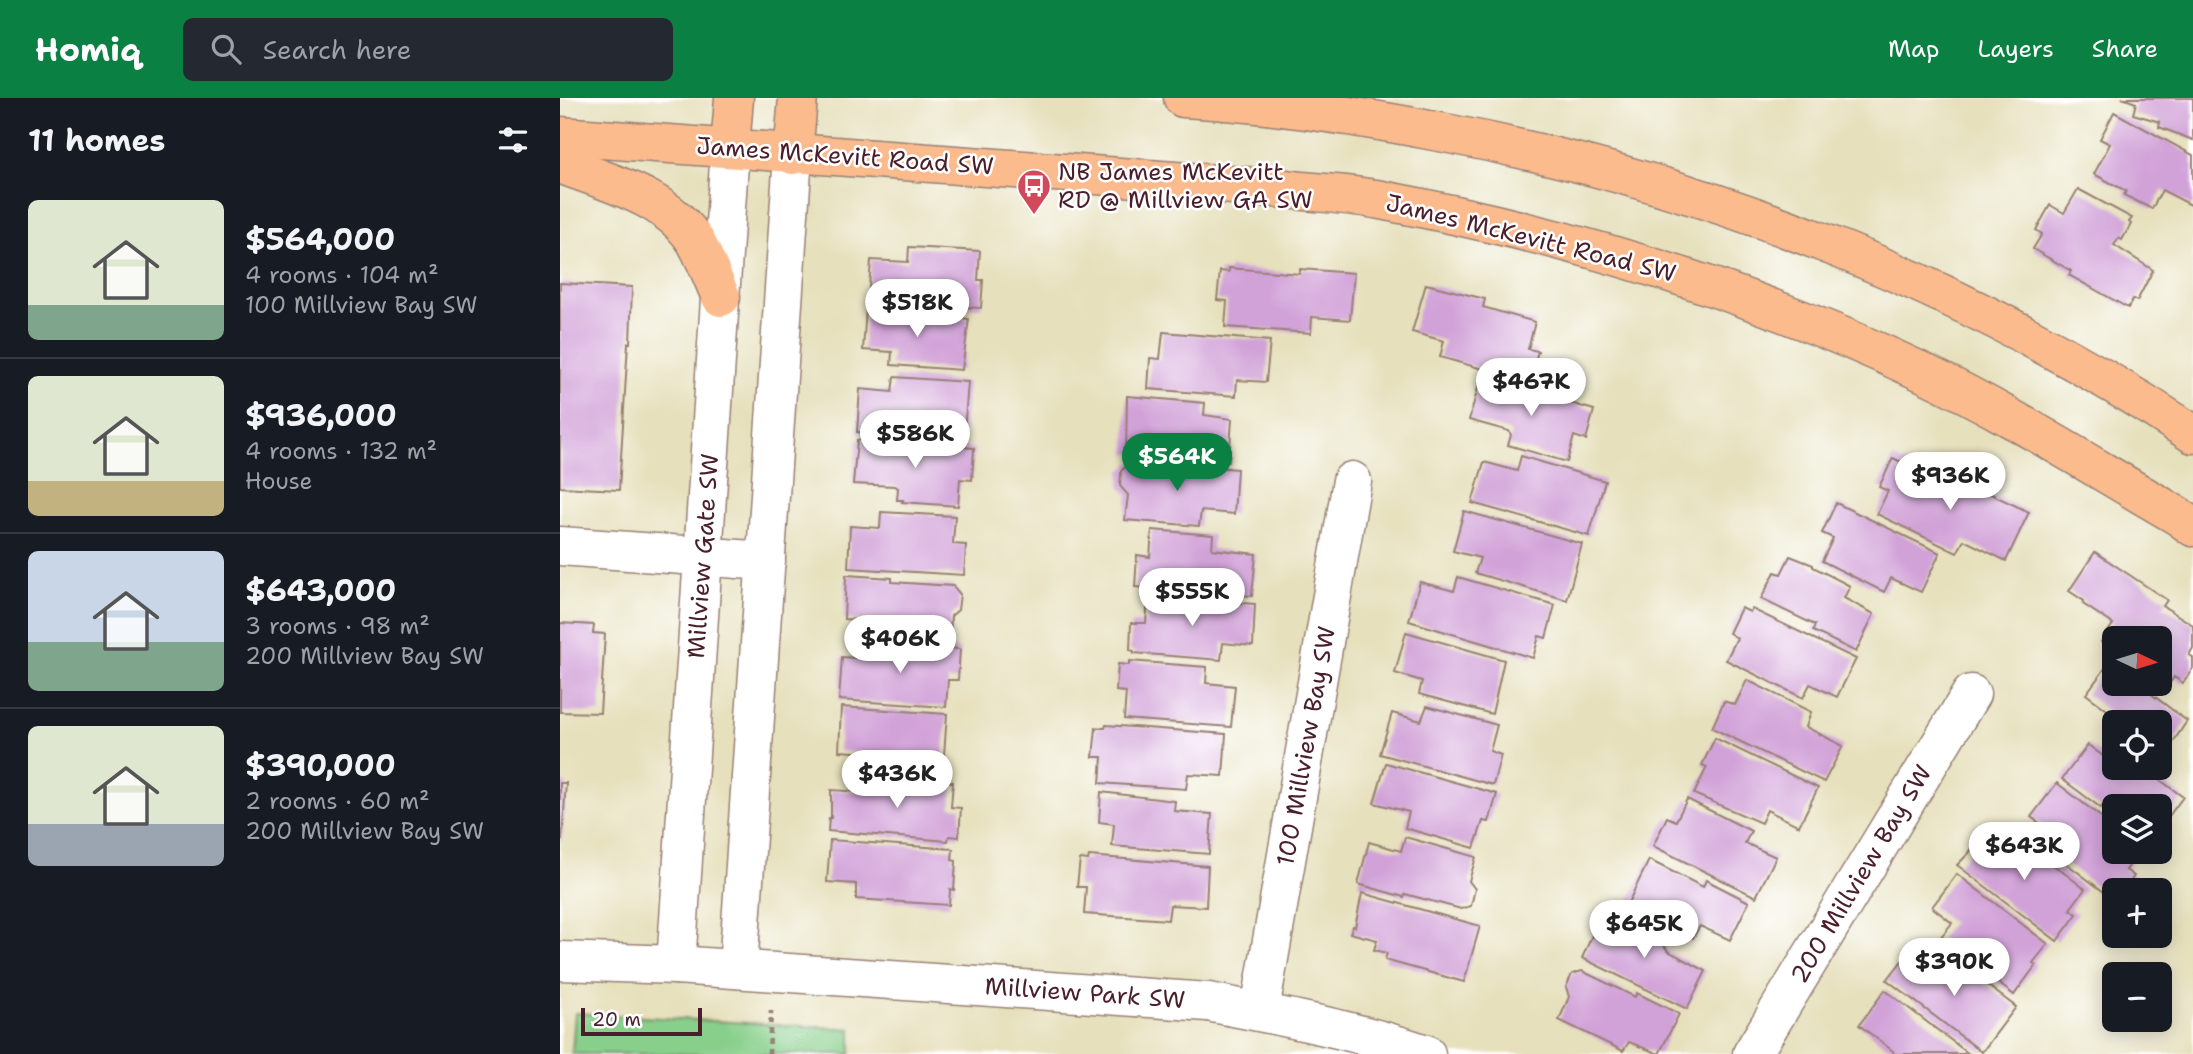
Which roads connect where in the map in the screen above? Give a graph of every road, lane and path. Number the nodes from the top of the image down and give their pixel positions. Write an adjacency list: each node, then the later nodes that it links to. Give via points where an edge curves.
1 (734, 98): 5 (main road)
2 (798, 98): 6 (main road)
3 (1183, 98): 9 (main road, via 1311,110 1519,146 1721,205 1786,227 1956,300 2088,369)
4 (560, 136): 5 (main road, James McKevitt Road SW)
5 (730, 148): 6 (main road, James McKevitt Road SW); 8 (street, Millview Gate SW)
6 (793, 155): 11 (main road, James McKevitt Road SW, via 848,155 1286,189 1378,200 1594,249 1688,277 1920,371); 14 (street)
7 (560, 164): 8 (main road, via 670,213 695,241)
8 (721, 297): 13 (street, Millview Gate SW)
9 (2193, 434)
10 (1352, 481): 19 (street, 100 Millview Bay SW)
11 (2193, 527)
12 (560, 546): 13 (street)
13 (702, 555): 14 (street); 17 (street, Millview Gate SW)
14 (766, 561): 18 (street)
15 (1971, 694): 21 (street, 200 Millview Bay SW)
16 (560, 961): 17 (street, Millview Park SW)
17 (676, 965): 18 (street, Millview Park SW)
18 (738, 969): 19 (street, Millview Park SW, via 1208,1002)
19 (1260, 1010): 20 (street, Millview Park SW)
20 (1426, 1054)
21 (1752, 1054)

